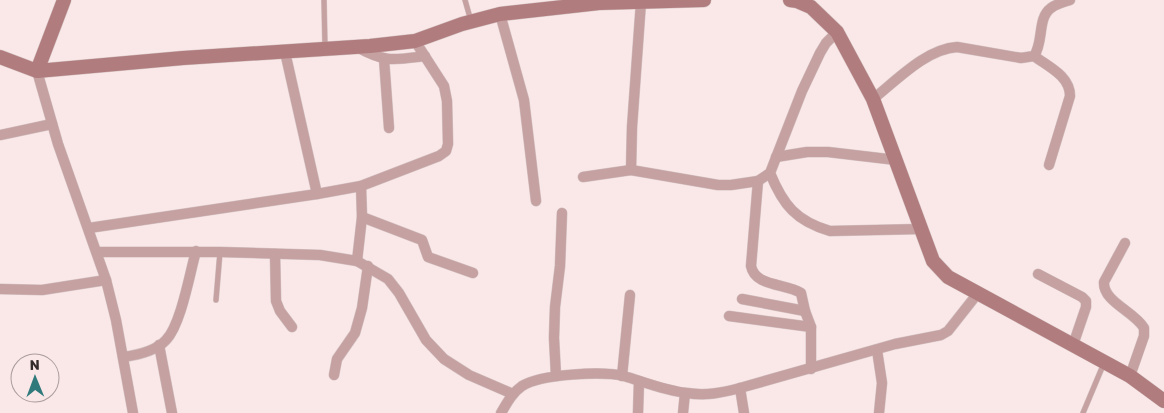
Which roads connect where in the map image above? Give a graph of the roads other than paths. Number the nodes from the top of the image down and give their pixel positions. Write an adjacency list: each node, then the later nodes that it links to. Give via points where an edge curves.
1 (64, 0): 22 (street)
2 (324, 0): 16 (lane)
3 (465, 0): 12 (lane)
4 (662, 0): 5 (street); 9 (street)
5 (704, 0)
6 (790, 0): 10 (street)
7 (1070, 0): 19 (street, via 1046,13)
8 (624, 1): 9 (street); 11 (street)
9 (641, 2): 30 (street)
10 (807, 3): 13 (street)
11 (500, 14): 12 (street); 36 (street, via 524,100)
12 (472, 22): 14 (street)
13 (837, 32): 23 (street); 27 (street, via 820,53)
14 (415, 41): 15 (street); 18 (street)
15 (357, 47): 16 (street); 21 (street)
16 (325, 49): 17 (street)
17 (285, 52): 22 (street); 35 (street)
18 (425, 56): 21 (street); 34 (street, via 444,86 447,102 446,151)
19 (1034, 56): 23 (street, via 1022,58 947,48 934,52); 29 (street, via 1066,80 1070,88)
20 (0, 57): 22 (street)
21 (384, 59): 25 (street)
22 (37, 71): 24 (street)
23 (873, 99): 28 (street)
24 (52, 124): 26 (street); 39 (street)
25 (389, 128)
26 (0, 135)
27 (776, 157): 28 (street, via 828,152); 31 (street)
28 (896, 160): 40 (street)
29 (1049, 165)
30 (631, 170): 32 (street); 33 (street, via 718,185)
31 (770, 173): 33 (street); 40 (street, via 784,203 792,212 817,227 830,231)
32 (583, 177)
33 (758, 181): 56 (street, via 752,272 756,277 801,292)
34 (361, 186): 35 (street); 38 (street)
35 (316, 194): 39 (street)
36 (536, 201)
37 (562, 213): 67 (street, via 555,307)
38 (362, 217): 46 (street); 48 (street, via 422,240 428,257)
39 (89, 228): 43 (street)
40 (921, 229): 52 (street, via 938,268)
41 (1125, 243): 69 (street, via 1104,282 1104,289 1108,297 1136,316 1144,328)
42 (196, 251): 43 (street); 44 (street); 60 (street, via 177,320 167,339)
43 (97, 252): 50 (street)
44 (220, 252): 45 (street); 55 (lane)
45 (275, 254): 46 (street, via 320,255); 58 (street, via 276,301)
46 (357, 262): 47 (street)
47 (368, 266): 66 (street, via 355,333 336,359); 73 (street, via 388,279 426,340 444,359 469,375)
48 (473, 273)
49 (1038, 274): 61 (street, via 1086,301)
50 (106, 280): 51 (street, via 42,290); 63 (street)
51 (0, 289)
52 (978, 293): 61 (street); 62 (street, via 948,331 941,335)
53 (630, 295): 68 (street)
54 (742, 299): 56 (street)
55 (216, 300)
56 (805, 311): 59 (street)
57 (728, 316): 59 (street)
58 (292, 327)
59 (811, 327): 65 (street)
60 (159, 345): 63 (street, via 138,355); 76 (street)
61 (1073, 345): 64 (street)
62 (877, 350): 65 (street); 81 (street, via 882,383)
63 (123, 357): 75 (street)
64 (1105, 363): 69 (street); 82 (lane)
65 (811, 369): 71 (street)
66 (334, 375)
67 (556, 376): 68 (street); 73 (street, via 522,386)
68 (622, 376): 70 (street)
69 (1130, 376): 74 (street)
70 (638, 381): 72 (street); 78 (street)
71 (740, 388): 72 (street, via 714,395); 80 (street)
72 (685, 393): 79 (street)
73 (513, 394): 77 (street)
74 (1164, 401)
75 (132, 413)
76 (172, 413)
77 (501, 413)
78 (638, 413)
79 (683, 413)
80 (744, 413)
81 (879, 413)
82 (1083, 413)

